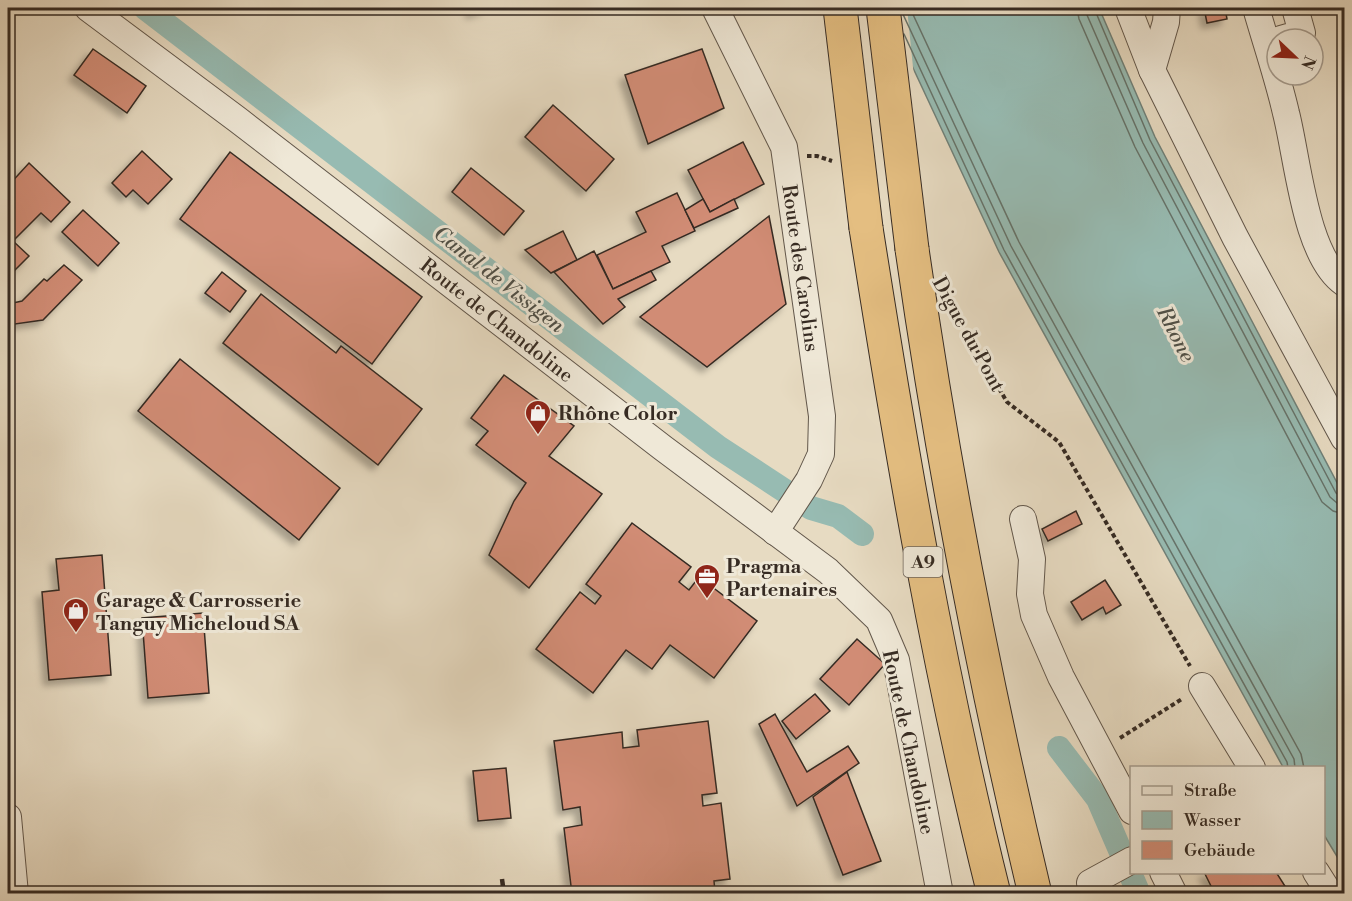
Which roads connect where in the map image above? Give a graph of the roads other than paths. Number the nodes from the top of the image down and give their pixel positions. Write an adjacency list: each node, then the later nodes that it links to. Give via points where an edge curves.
1 (88, 8): 16 (street, Route de Chandoline, via 663,448)
2 (715, 8): 16 (street, Route des Carolins, via 784,147 822,416 821,454 810,480)
3 (840, 8): 27 (highway, A9, bridge, via 866,228 890,381 925,572)
4 (883, 8): 28 (highway, A9, bridge, via 912,249 963,560)
5 (1128, 8): 11 (street)
6 (1167, 8): 11 (street)
7 (1256, 8): 9 (street)
8 (1296, 8): 10 (street)
9 (1267, 27)
10 (1301, 27)
11 (1152, 70): 14 (street, via 1234,237)
12 (1282, 87): 13 (street, via 1312,233 1321,256)
13 (1344, 283)
14 (1344, 438)
15 (1023, 519): 19 (street, via 1031,549 1030,594 1034,615 1060,676)
16 (781, 523): 26 (street, Route de Chandoline, via 879,620 896,660)
17 (1202, 686): 18 (street)
18 (1251, 766)
19 (1130, 809)
20 (8, 817): 25 (street)
21 (1130, 861): 24 (street)
22 (1164, 874): 29 (street)
23 (1317, 874): 30 (street)
24 (1101, 883)
25 (15, 894)
26 (940, 894)
27 (994, 894)
28 (1035, 894)
29 (1174, 894)
30 (1330, 894)

